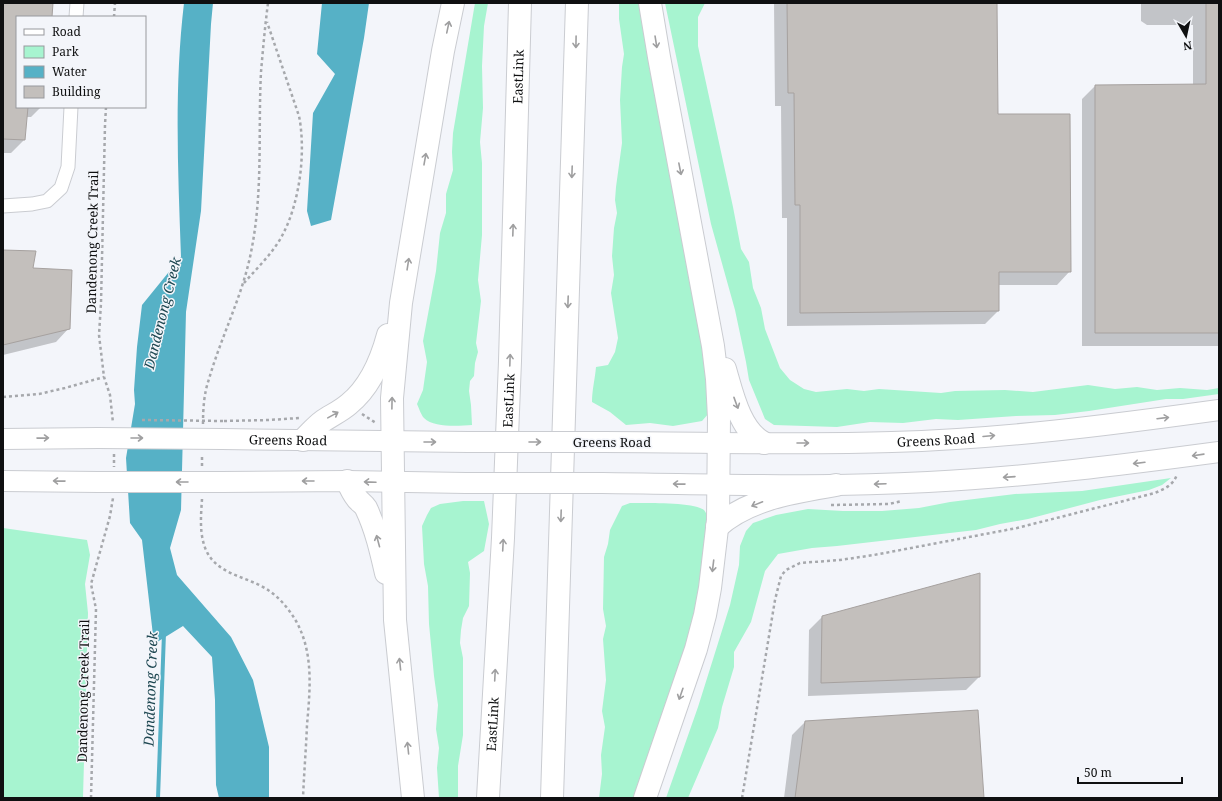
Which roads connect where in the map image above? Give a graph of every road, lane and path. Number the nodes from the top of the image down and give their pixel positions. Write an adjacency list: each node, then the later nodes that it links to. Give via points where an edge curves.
1 (77, 3): 8 (street)
2 (115, 3): 9 (path)
3 (268, 3): 10 (path)
4 (453, 3): 15 (highway, one-way to 4)
5 (520, 3): 45 (highway, EastLink, one-way to 5, via 503,538)
6 (577, 3): 46 (highway, one-way to 46)
7 (650, 3): 16 (highway, one-way to 16, via 658,57)
8 (76, 16)
9 (114, 16)
10 (266, 19): 14 (path, via 261,72 256,218); 14 (path, via 299,116 302,138 301,170 284,232 271,252)
11 (71, 108): 13 (street, via 68,167 61,188 47,201)
12 (106, 108): 17 (path, Dandenong Creek Trail, via 99,335 104,377 38,394)
13 (3, 206)
14 (244, 283): 22 (path, via 208,380)
15 (401, 303): 25 (highway, one-way to 15, via 322,421 350,404 370,379 381,361); 26 (highway, one-way to 15, via 393,391)
16 (708, 313): 27 (highway, via 717,379); 28 (highway, one-way to 28, via 738,410 748,430)
17 (3, 397)
18 (1219, 410): 28 (main road, Greens Road, one-way to 18, via 892,442 964,438 1110,425)
19 (108, 420): 20 (path)
20 (116, 420)
21 (139, 420): 23 (path, bridge)
22 (203, 426)
23 (223, 430): 24 (main road, Greens Road, one-way to 23, bridge, via 98,438); 25 (main road, Greens Road)
24 (3, 439)
25 (303, 440): 26 (main road, Greens Road)
26 (392, 442): 27 (main road, Greens Road, one-way to 27, bridge); 35 (highway)
27 (718, 443): 28 (main road, Greens Road); 36 (highway)
28 (764, 443)
29 (202, 450): 32 (path)
30 (1219, 452): 31 (main road, one-way to 31)
31 (1177, 458): 37 (main road, one-way to 37, via 1013,476); 48 (path, via 1176,479 1166,489 1148,495 1018,528 874,555 800,563 786,570 781,576 775,600)
32 (202, 474)
33 (3, 481): 34 (main road, one-way to 33, bridge)
34 (346, 481): 35 (main road, one-way to 34); 41 (highway, one-way to 34, via 372,521)
35 (393, 483): 36 (main road, one-way to 35, bridge); 41 (highway)
36 (718, 484): 37 (main road); 39 (highway)
37 (836, 485): 39 (highway, one-way to 39, via 762,502 731,516)
38 (202, 497): 43 (path, via 202,534 212,560 222,569 268,590 283,602 304,639 308,654 310,692)
39 (717, 527): 47 (highway, one-way to 47, via 705,615)
40 (91, 584): 42 (path, Dandenong Creek Trail, via 96,609)
41 (395, 620): 44 (highway, one-way to 41)
42 (91, 798)
43 (303, 798)
44 (414, 798)
45 (488, 798)
46 (552, 798)
47 (645, 798)
48 (742, 798)

